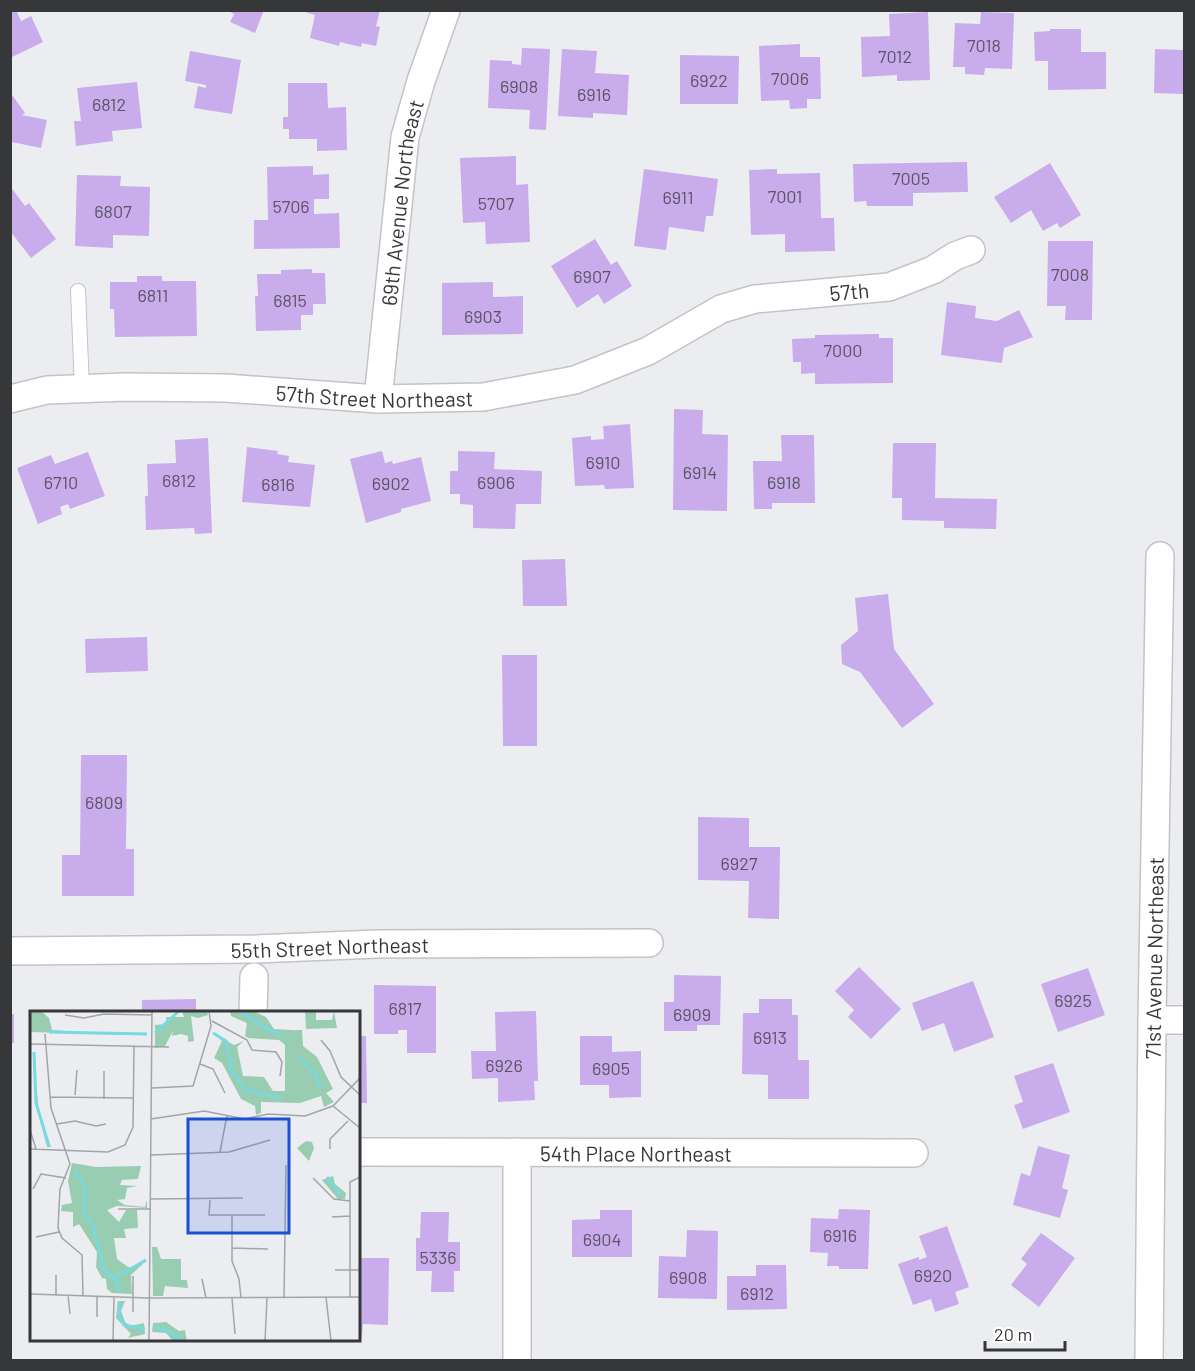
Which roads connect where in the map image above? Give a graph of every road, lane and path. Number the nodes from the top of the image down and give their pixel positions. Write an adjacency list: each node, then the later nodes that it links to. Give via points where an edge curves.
1 (446, 10): 7 (street, 69th Avenue Northeast, via 405,137)
2 (970, 250): 4 (street, 57th, via 889,287 768,297)
3 (78, 291): 5 (lane)
4 (720, 309): 7 (street, 57th Street Northeast, via 648,351 575,380 483,397)
5 (82, 389): 6 (street, 57th Street Northeast, via 47,390); 7 (street, 57th Street Northeast, via 226,388)
6 (10, 399)
7 (378, 399)
8 (1160, 556): 13 (street, 71st Avenue Northeast)
9 (649, 943): 10 (street, 55th Street Northeast)
10 (10, 951)
11 (254, 977): 12 (street)
12 (253, 1011)
13 (1152, 1020): 14 (street); 19 (street, 71st Avenue Northeast)
14 (1185, 1020)
15 (360, 1152): 16 (street, 54th Place Northeast)
16 (517, 1152): 17 (street, 54th Place Northeast); 18 (street)
17 (914, 1153)
18 (517, 1360)
19 (1149, 1360)

